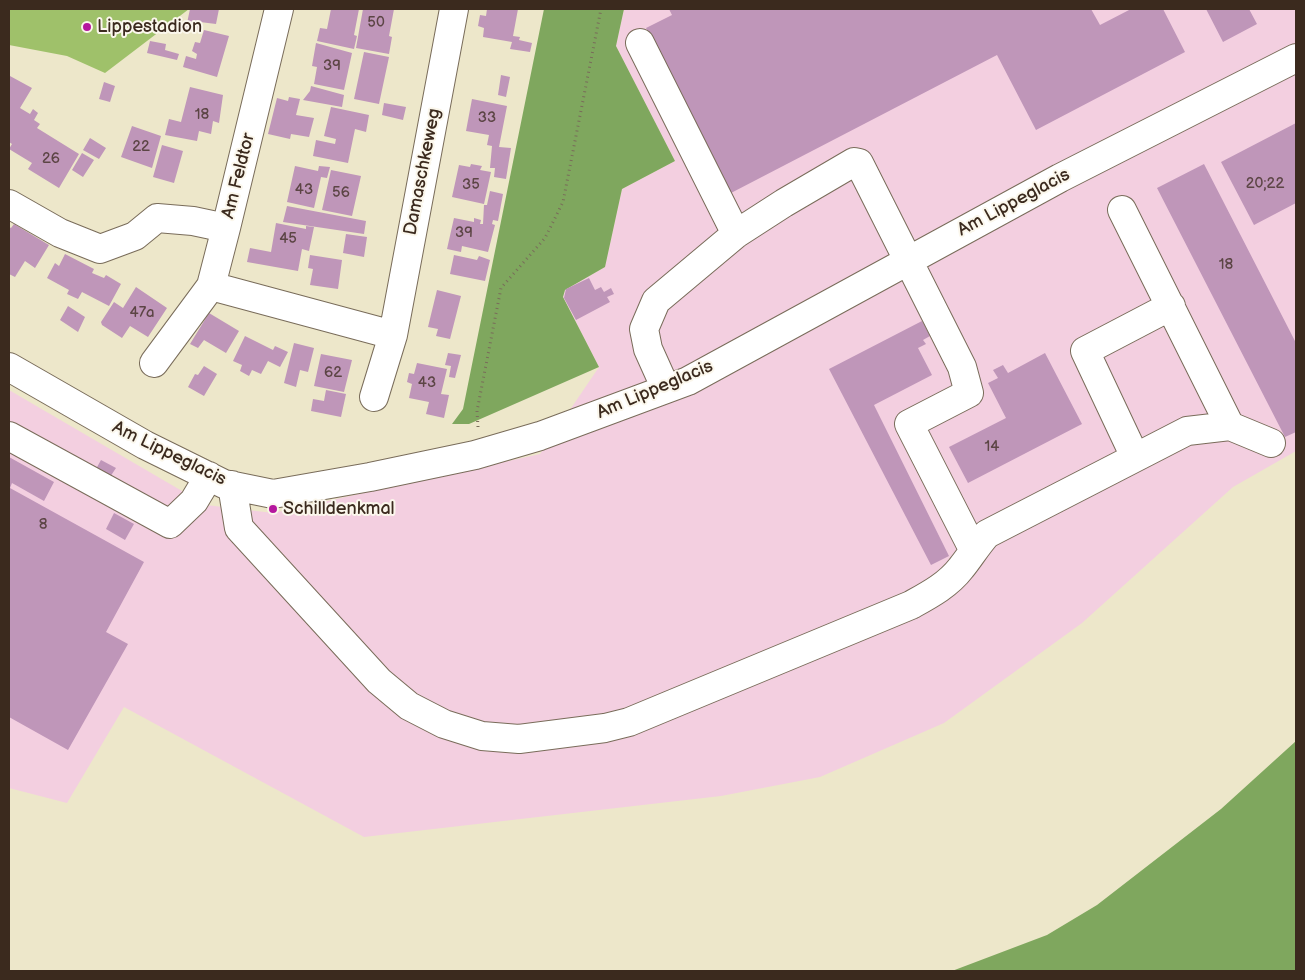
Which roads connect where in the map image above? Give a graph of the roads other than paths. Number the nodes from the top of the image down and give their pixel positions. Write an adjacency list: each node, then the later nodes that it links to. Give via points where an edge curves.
1 (279, 9): 7 (street, Am Feldtor)
2 (454, 9): 12 (street, Damaschkeweg)
3 (640, 43): 8 (street)
4 (1296, 58): 9 (street, Am Lippeglacis)
5 (9, 204): 7 (street, Am Feldtor, via 60,233 100,249 135,236 157,218)
6 (1122, 210): 11 (street)
7 (226, 228): 10 (street)
8 (736, 234): 9 (street, via 854,162 865,170); 15 (street, via 656,301 644,329 648,349)
9 (908, 260): 15 (street, Am Lippeglacis, via 688,381); 22 (street, via 962,367 969,393 909,424)
10 (211, 286): 12 (street); 13 (street)
11 (1170, 306): 17 (street); 20 (street, via 1085,351)
12 (393, 335): 16 (street, Damaschkeweg)
13 (154, 363)
14 (9, 367): 21 (street, Am Lippeglacis, via 145,445)
15 (666, 389): 21 (street, Am Lippeglacis, via 540,436 475,455 370,478 272,494)
16 (374, 397)
17 (1230, 426): 19 (street); 20 (street, via 1187,431)
18 (9, 436): 21 (street, via 170,524)
19 (1271, 443)
20 (1135, 457): 22 (street, via 987,534)
21 (220, 481): 22 (street, via 239,528 379,681 408,706 444,724 482,736 549,737 629,722 911,605 939,589 960,569)
22 (974, 549)

